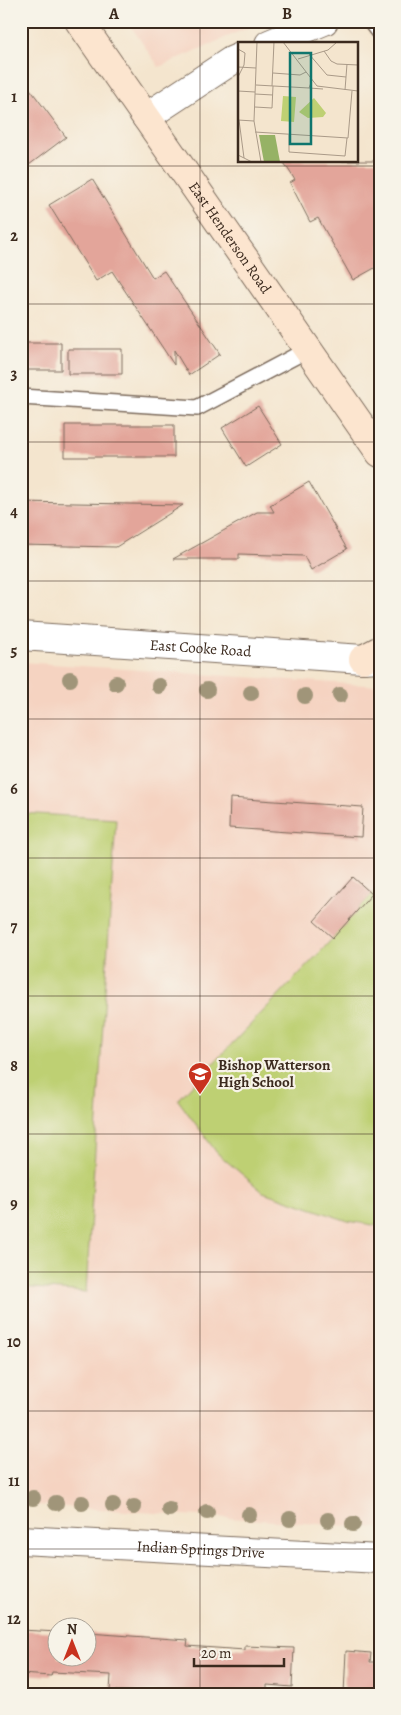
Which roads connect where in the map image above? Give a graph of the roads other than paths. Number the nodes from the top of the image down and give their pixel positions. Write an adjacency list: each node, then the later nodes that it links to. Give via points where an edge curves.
1 (79, 21): 7 (main road, East Henderson Road)
2 (324, 21): 5 (street)
3 (370, 21): 4 (lane)
4 (380, 34)
5 (274, 42)
6 (238, 58): 7 (street)
7 (146, 117): 8 (main road, East Henderson Road)
8 (307, 350): 9 (lane, via 197,408); 10 (main road, East Henderson Road)
9 (21, 397)
10 (380, 453)
11 (21, 636): 12 (street, East Cooke Road)
12 (376, 657)
13 (21, 1540): 14 (street, Indian Springs Drive)
14 (380, 1559)

